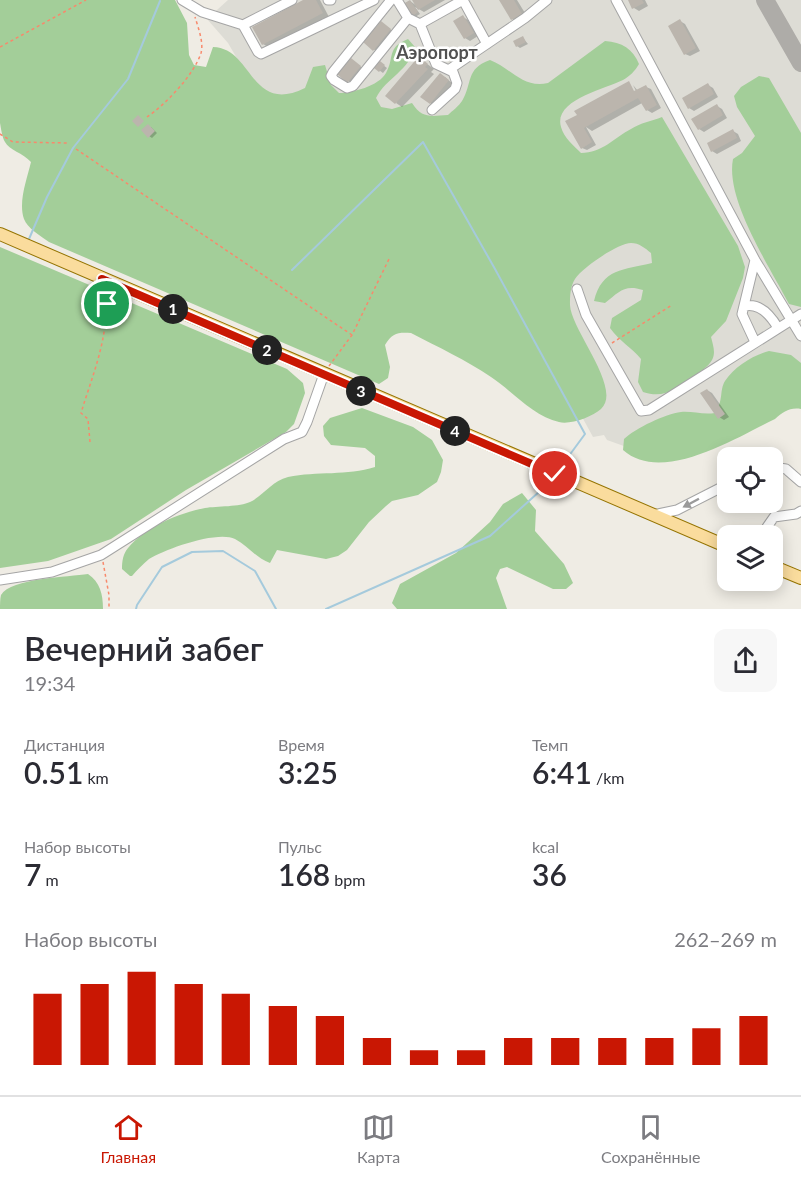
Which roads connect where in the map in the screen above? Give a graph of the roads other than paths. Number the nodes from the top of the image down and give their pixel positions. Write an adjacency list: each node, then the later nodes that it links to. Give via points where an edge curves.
1 (182, 0): 11 (street, via 202,12)
2 (292, 0): 11 (street)
3 (374, 0): 11 (street, via 263,53 258,52)
4 (390, 0): 9 (street, via 333,72 334,80 347,88 353,86)
5 (397, 0): 9 (street)
6 (463, 0): 10 (street); 12 (street)
7 (547, 0): 12 (street)
8 (616, 0): 16 (street)
9 (408, 18): 10 (street)
10 (420, 24): 13 (street, via 436,64)
11 (243, 25)
12 (487, 44): 13 (street)
13 (450, 69): 14 (street, via 456,79 455,89)
14 (432, 110)
15 (0, 234): 24 (main road)
16 (755, 260): 18 (street); 20 (street)
17 (577, 290): 23 (street, via 586,315 639,410 649,410)
18 (745, 306): 21 (street, via 762,309); 23 (street, via 742,317)
19 (801, 314): 20 (street)
20 (791, 320): 21 (street); 22 (street)
21 (778, 328): 23 (street)
22 (801, 336)
23 (755, 342)
24 (324, 374): 29 (main road); 34 (street, via 302,432 101,555 52,572)
25 (783, 469): 26 (street)
26 (801, 482)
27 (717, 490): 29 (street, one-way to 29, via 677,510)
28 (801, 511): 30 (street, via 774,517)
29 (653, 515): 31 (main road)
30 (768, 525)
31 (717, 542)
32 (783, 571): 33 (main road)
33 (801, 578)
34 (2, 580)

